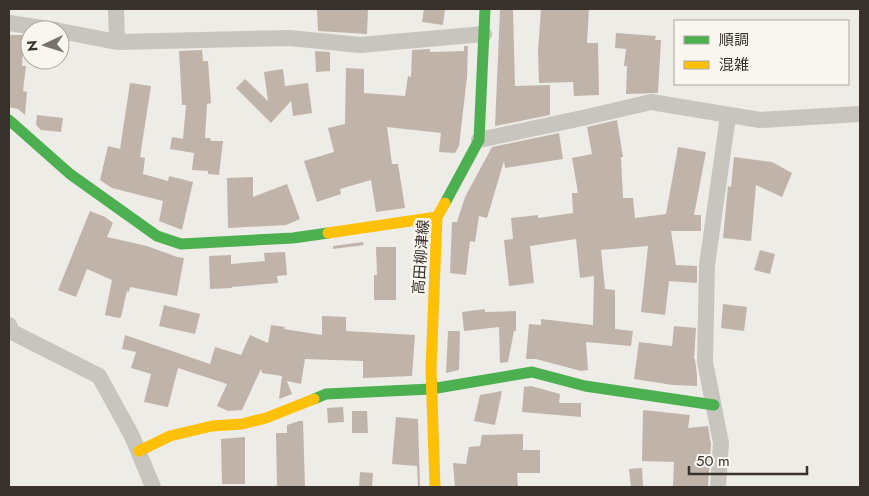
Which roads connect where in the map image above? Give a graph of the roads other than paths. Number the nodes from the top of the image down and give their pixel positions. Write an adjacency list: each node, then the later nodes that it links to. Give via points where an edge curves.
1 (116, 9): 5 (street)
2 (485, 9): 4 (street, 高田柳津線)
3 (70, 32): 5 (street)
4 (484, 34): 5 (street, via 360,45 290,38); 9 (street, 高田柳津線)
5 (117, 42)
6 (860, 114): 7 (street, via 760,120)
7 (728, 116): 9 (street, via 651,102); 13 (street, via 707,265 705,362)
8 (9, 120): 10 (street, via 70,174 117,209 157,236 181,244 293,238)
9 (479, 140): 10 (street, 高田柳津線)
10 (437, 218): 12 (street, 高田柳津線)
11 (9, 325): 14 (street, via 12,332 99,376)
12 (431, 389): 13 (street, via 532,372 585,386); 14 (street, via 326,394 266,418 170,436); 16 (street, 高田柳津線)
13 (714, 406): 17 (street, via 721,443)
14 (138, 451): 15 (street)
15 (153, 487)
16 (435, 487)
17 (718, 487)

